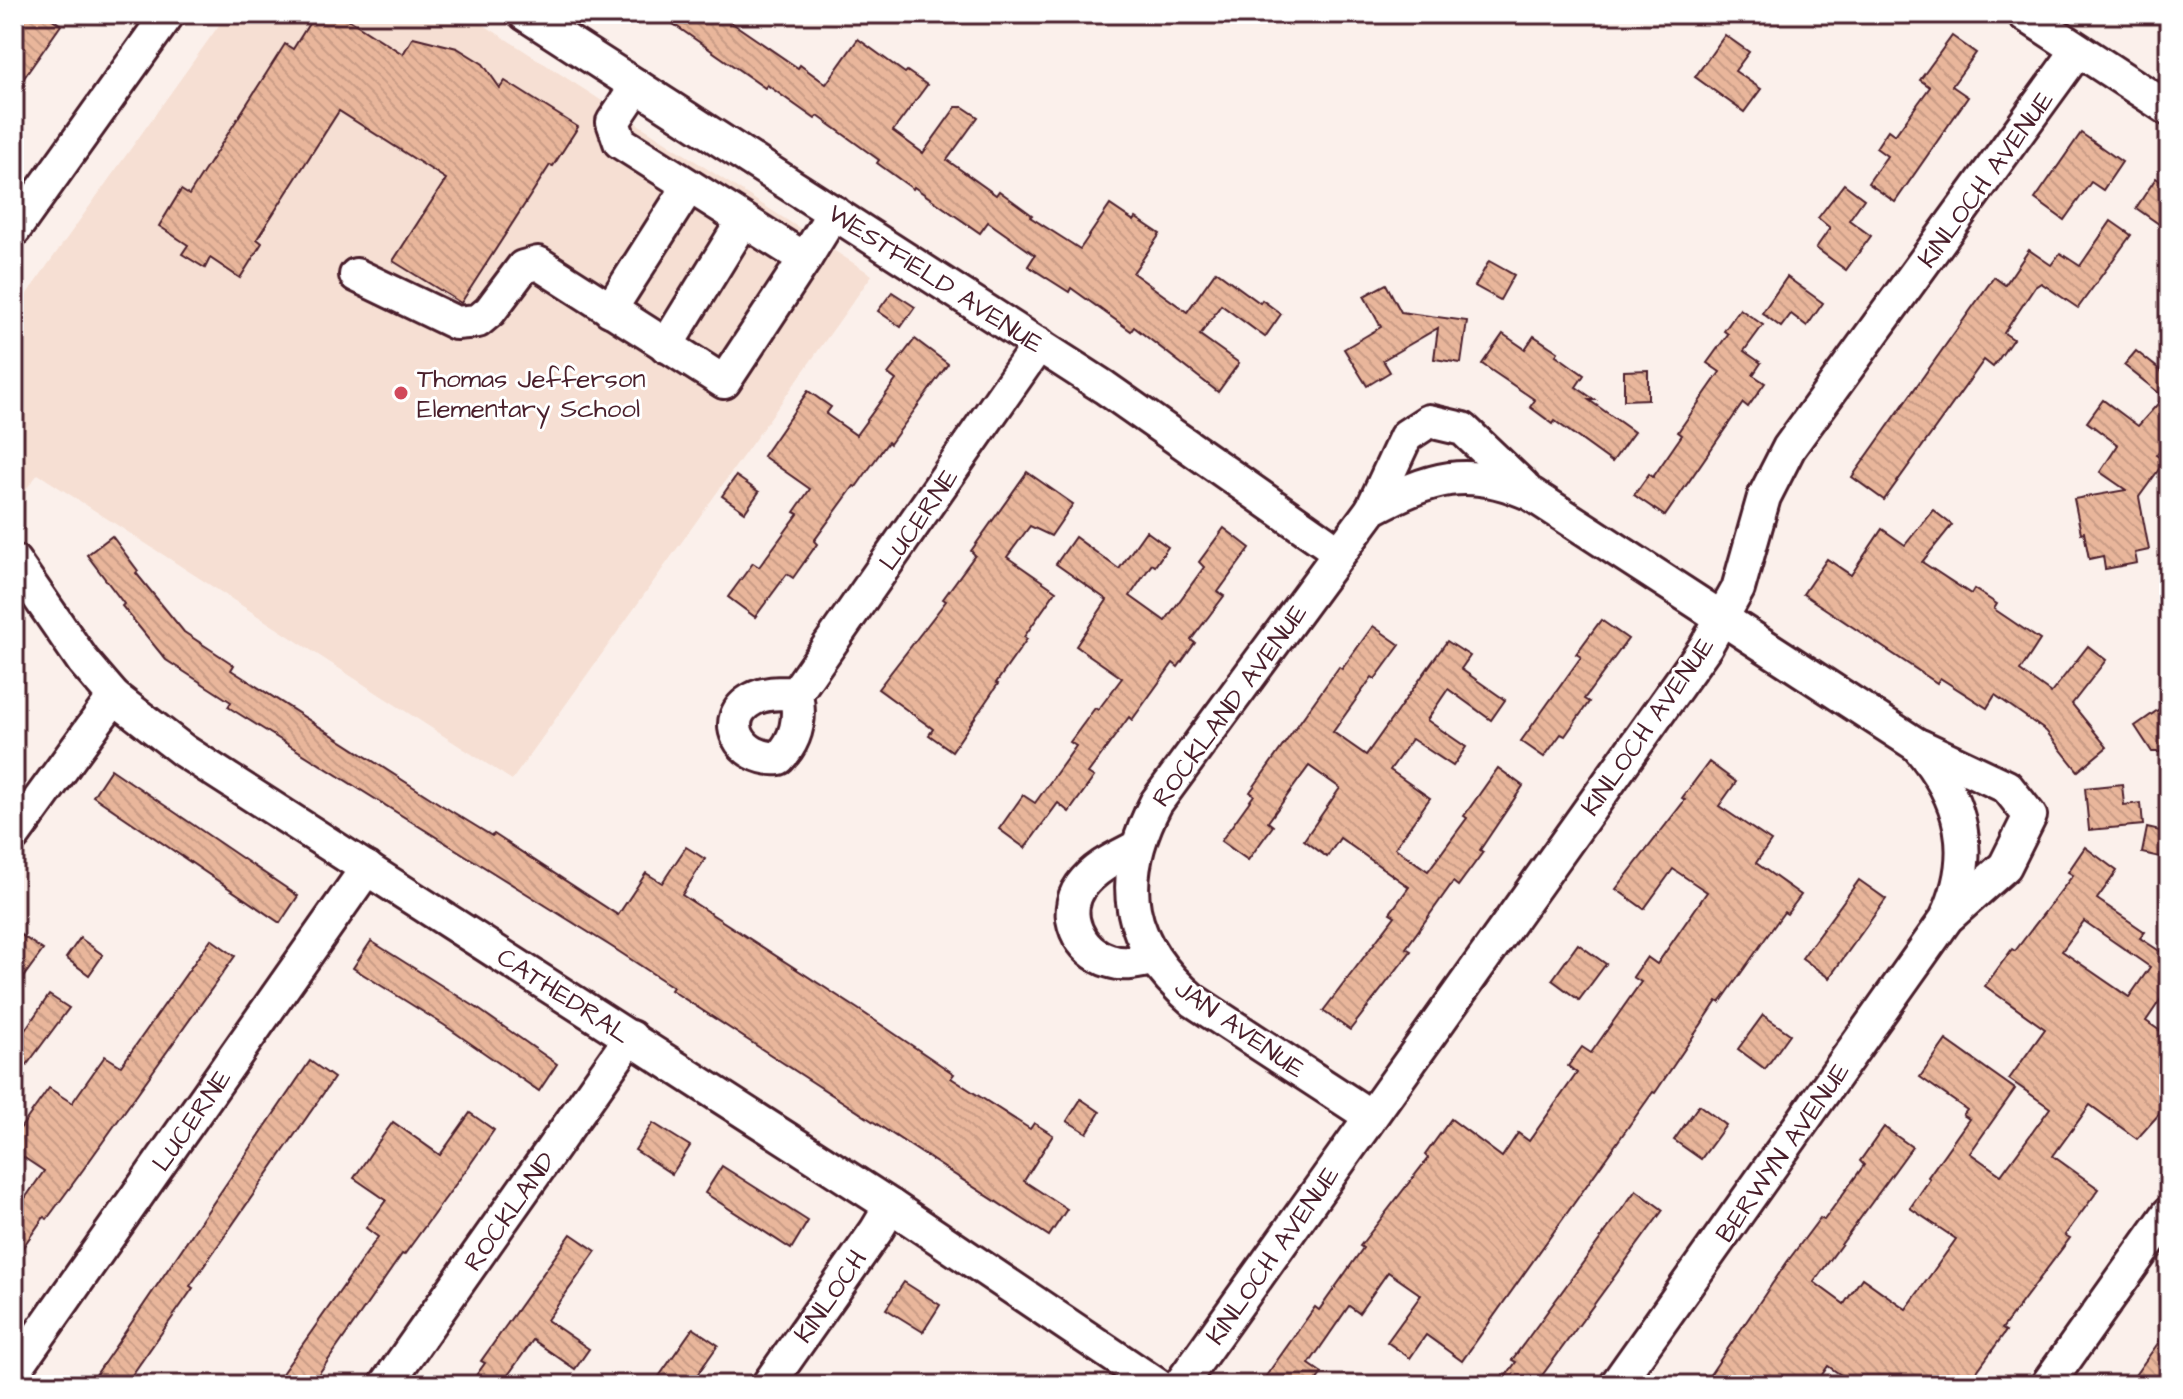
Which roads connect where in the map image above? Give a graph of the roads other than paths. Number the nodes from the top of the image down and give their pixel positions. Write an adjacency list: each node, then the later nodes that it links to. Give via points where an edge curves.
1 (168, 14): 10 (street)
2 (525, 14): 5 (street, WESTFIELD AVENUE)
3 (2024, 14): 4 (street)
4 (2078, 50): 6 (street); 20 (street, KINLOCH AVENUE, via 1789,448 1764,497 1738,589)
5 (637, 86): 7 (street, via 613,122 620,142); 8 (street, WESTFIELD AVENUE)
6 (2169, 109)
7 (689, 186): 9 (street); 13 (street)
8 (834, 212): 11 (street); 14 (street, WESTFIELD AVENUE)
9 (743, 221): 11 (street); 15 (street)
10 (14, 230)
11 (805, 259): 15 (street, via 724,382)
12 (356, 275): 13 (street, via 456,323 478,321 523,267 538,263)
13 (610, 310): 15 (street)
14 (1039, 344): 18 (street, WESTFIELD AVENUE); 21 (street, LUCERNE)
15 (666, 346)
16 (1531, 494): 17 (street, ROCKLAND AVENUE, via 1469,477 1413,487); 17 (street, ROCKLAND AVENUE, via 1463,429 1429,421 1406,436); 20 (street)
17 (1372, 509): 18 (street, ROCKLAND AVENUE)
18 (1339, 552): 25 (street, ROCKLAND AVENUE, via 1156,803)
19 (14, 561): 22 (street, CATHEDRAL)
20 (1722, 617): 23 (street); 31 (street, KINLOCH AVENUE)
21 (796, 693)
22 (114, 697): 24 (street); 26 (street, CATHEDRAL, via 184,751)
23 (1917, 745): 28 (street, BERWYN AVENUE, via 1934,764 1960,823 1962,877); 28 (street, BERWYN AVENUE, via 2007,787 2030,816 2005,866)
24 (14, 835)
25 (1137, 847): 27 (street, ROCKLAND AVENUE, via 1132,882); 29 (street, via 1103,865 1081,886 1071,916 1076,932 1107,961)
26 (367, 868): 30 (street, CATHEDRAL); 34 (street, LUCERNE)
27 (1136, 918): 29 (street, JAN AVENUE)
28 (1946, 919): 39 (street, BERWYN AVENUE)
29 (1153, 959): 31 (street, JAN AVENUE, via 1194,1001)
30 (631, 1037): 32 (street, CATHEDRAL); 35 (street, ROCKLAND)
31 (1370, 1116): 38 (street, KINLOCH AVENUE)
32 (891, 1206): 36 (street, KINLOCH); 37 (street, CATHEDRAL)
33 (2169, 1213): 40 (street)
34 (14, 1371)
35 (386, 1385)
36 (768, 1385)
37 (1157, 1385)
38 (1180, 1385)
39 (1616, 1385)
40 (2047, 1385)

